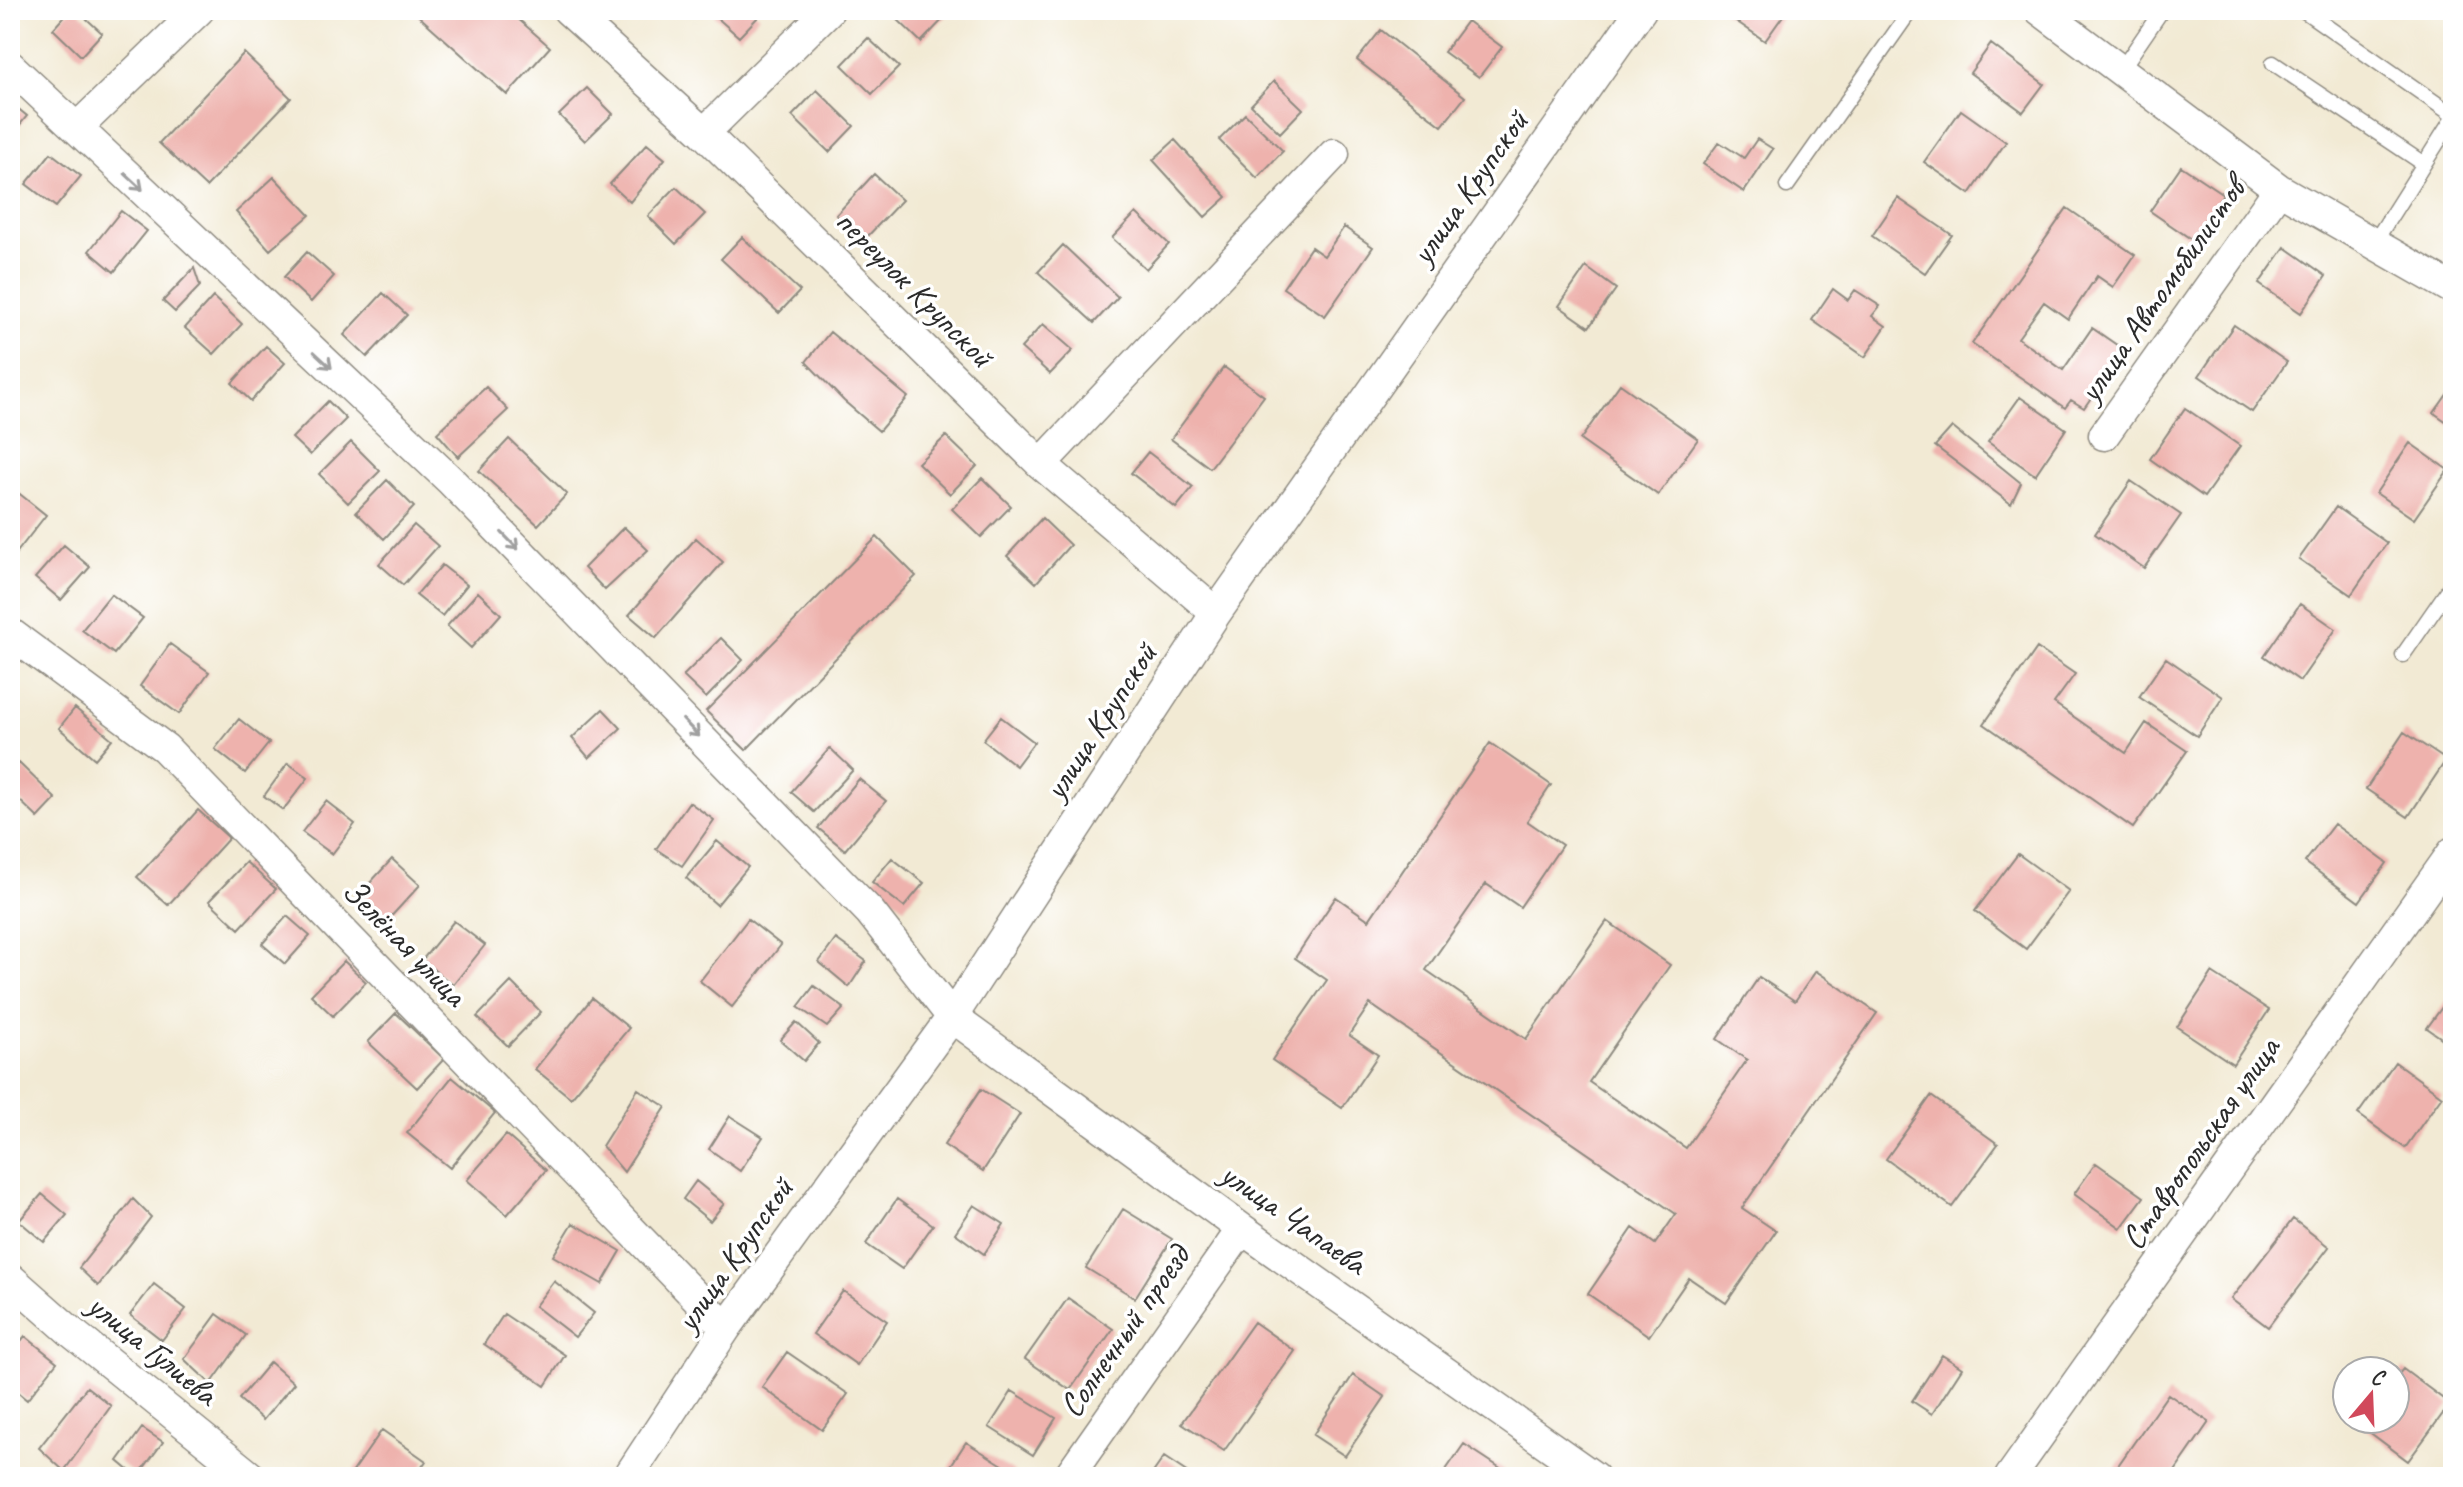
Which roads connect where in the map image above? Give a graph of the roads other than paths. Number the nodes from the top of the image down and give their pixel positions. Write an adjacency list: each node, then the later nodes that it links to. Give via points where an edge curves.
1 (199, 10): 13 (street)
2 (568, 10): 14 (street, переулок Крупской)
3 (829, 10): 14 (street)
4 (1641, 10): 25 (street, улица Крупской)
5 (1911, 10): 18 (lane)
6 (2040, 10): 11 (street)
7 (2162, 10): 11 (lane)
8 (2303, 10): 12 (lane)
9 (2273, 63): 17 (lane)
10 (10, 66): 13 (street)
11 (2121, 70): 19 (street)
12 (2453, 117): 17 (lane)
13 (77, 128): 15 (street); 29 (street, улица Чапаева, one-way to 29, via 450,480 870,912)
14 (704, 133): 23 (street, переулок Крупской)
15 (99, 149)
16 (1334, 154): 23 (street)
17 (2424, 164): 20 (lane)
18 (1787, 186)
19 (2279, 189): 20 (street); 22 (street, улица Автомобилистов)
20 (2374, 243): 21 (street)
21 (2453, 289)
22 (2104, 435)
23 (1041, 464): 25 (street, переулок Крупской)
24 (2453, 583): 27 (lane)
25 (1216, 613): 29 (street, улица Крупской)
26 (15, 646): 32 (street, Зелёная улица, via 165,748)
27 (2403, 655)
28 (2453, 852): 37 (street, Ставропольская улица)
29 (952, 1017): 30 (street, улица Чапаева); 32 (street, улица Крупской)
30 (1242, 1229): 35 (street, Солнечный проезд); 36 (street, улица Чапаева)
31 (10, 1278): 33 (street, улица Гулиева)
32 (726, 1328): 34 (street, улица Крупской)
33 (251, 1477)
34 (628, 1477)
35 (1068, 1477)
36 (1594, 1477)
37 (2010, 1477)

